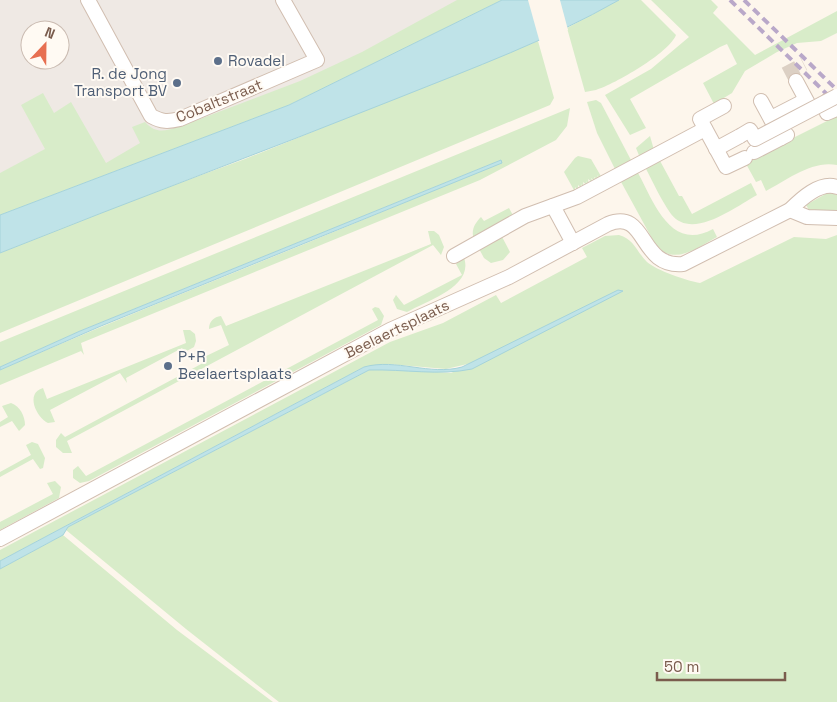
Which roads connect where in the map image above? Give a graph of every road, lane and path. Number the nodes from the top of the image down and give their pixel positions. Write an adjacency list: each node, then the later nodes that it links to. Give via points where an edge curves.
1 (88, 0): 2 (street, Cobaltstraat, via 151,116 168,122 317,60)
2 (283, 0)
3 (796, 81): 6 (street)
4 (761, 101): 8 (street)
5 (831, 103): 6 (street, bridge)
6 (808, 105): 8 (street); 10 (street, bridge, via 755,138 750,130)
7 (724, 106): 9 (street, via 700,119)
8 (770, 118): 12 (street, via 784,136)
9 (705, 129): 11 (street); 14 (street, via 578,197)
10 (736, 138): 11 (street); 12 (street)
11 (716, 149): 12 (street, via 726,167)
12 (747, 158)
13 (837, 187): 15 (street, Beelaertsplaats, via 824,186 802,198)
14 (553, 206): 17 (street); 18 (street, via 526,216)
15 (790, 210): 16 (street, via 807,217); 17 (street, Beelaertsplaats, via 683,264 659,259 635,227 624,221 608,224)
16 (837, 218)
17 (573, 242): 19 (street, Beelaertsplaats, via 504,279 390,330)
18 (454, 256)
19 (0, 539)

